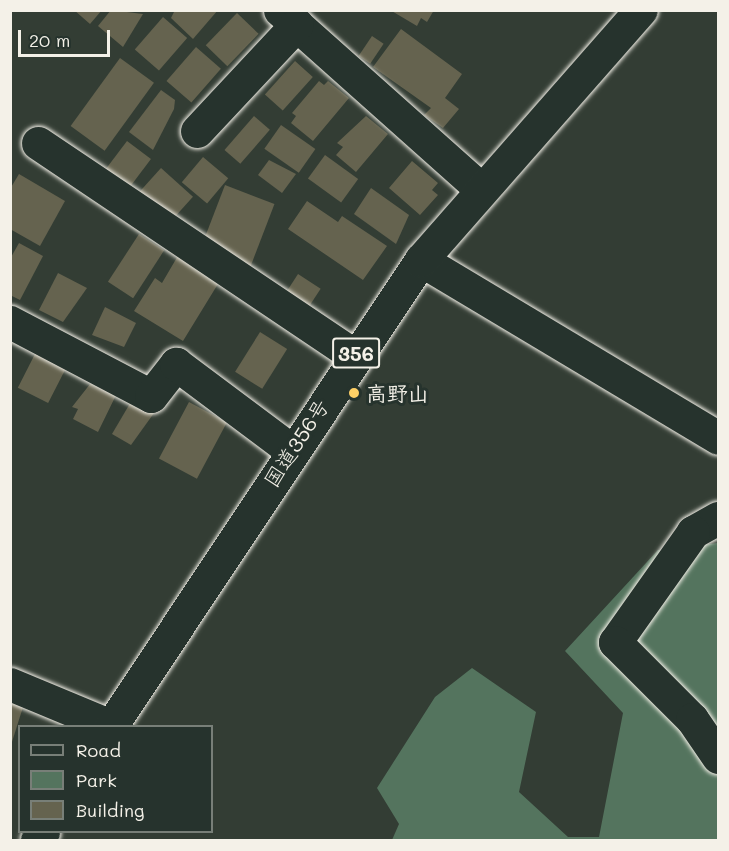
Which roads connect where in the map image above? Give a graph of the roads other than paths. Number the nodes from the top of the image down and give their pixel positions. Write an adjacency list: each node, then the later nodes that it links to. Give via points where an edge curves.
1 (641, 10): 5 (main road, 国道356号 / 356)
2 (288, 17): 3 (main road); 5 (main road)
3 (198, 131)
4 (38, 143): 8 (main road)
5 (481, 189): 6 (main road, 国道356号 / 356)
6 (421, 260): 8 (main road, 国道356号 / 356); 9 (main road)
7 (10, 322): 10 (main road, via 151,396 176,364)
8 (354, 356): 10 (main road, 国道356号 / 356)
9 (718, 438)
10 (291, 450): 14 (main road, 国道356号 / 356)
11 (718, 518): 15 (main road, via 693,532 615,642 692,719)
12 (10, 684): 13 (main road)
13 (109, 725)
14 (112, 725)
15 (718, 757)

